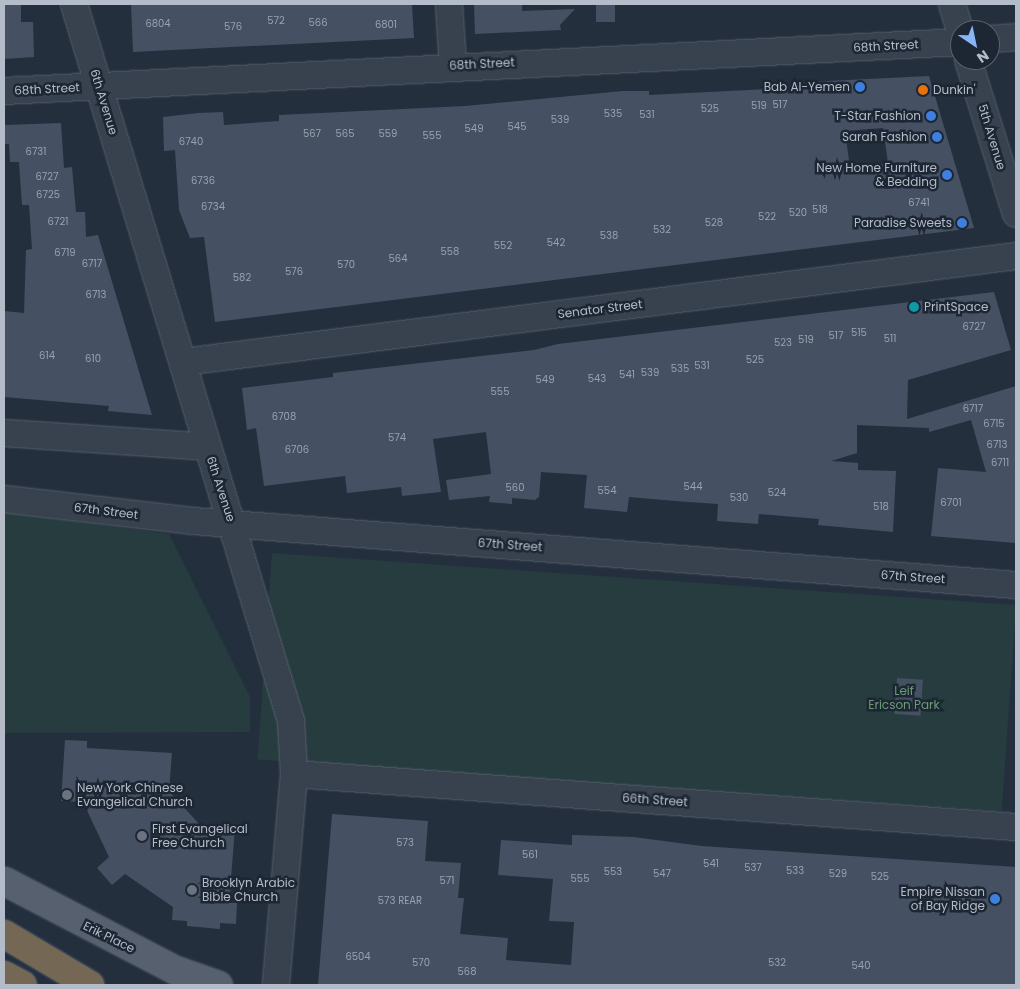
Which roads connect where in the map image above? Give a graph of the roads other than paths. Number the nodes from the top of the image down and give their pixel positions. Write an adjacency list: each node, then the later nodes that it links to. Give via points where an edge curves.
1 (74, 4): 10 (street, 6th Avenue)
2 (449, 4): 8 (street)
3 (952, 4): 4 (street)
4 (957, 20)
5 (1016, 37): 6 (street)
6 (1000, 38)
7 (950, 42): 8 (street, 68th Street)
8 (453, 66): 10 (street, 68th Street)
9 (971, 70): 12 (street, 5th Avenue)
10 (99, 86): 11 (street, 68th Street); 14 (street, 6th Avenue)
11 (4, 92)
12 (1016, 214)
13 (1016, 256): 14 (street, Senator Street)
14 (183, 362): 16 (street, 6th Avenue)
15 (4, 433): 16 (street)
16 (207, 447): 18 (street, 6th Avenue)
17 (4, 499): 18 (street, 67th Street)
18 (232, 524): 19 (street, 67th Street); 20 (street, 6th Avenue, via 288,711)
19 (1016, 585)
20 (294, 774): 21 (street, 66th Street); 28 (street, 6th Avenue)
21 (1016, 827)
22 (4, 881): 27 (main road, Erik Place, via 166,966)
23 (4, 934): 25 (highway)
24 (4, 975): 26 (highway)
25 (84, 983)
26 (23, 985)
27 (218, 985)
28 (276, 985)

